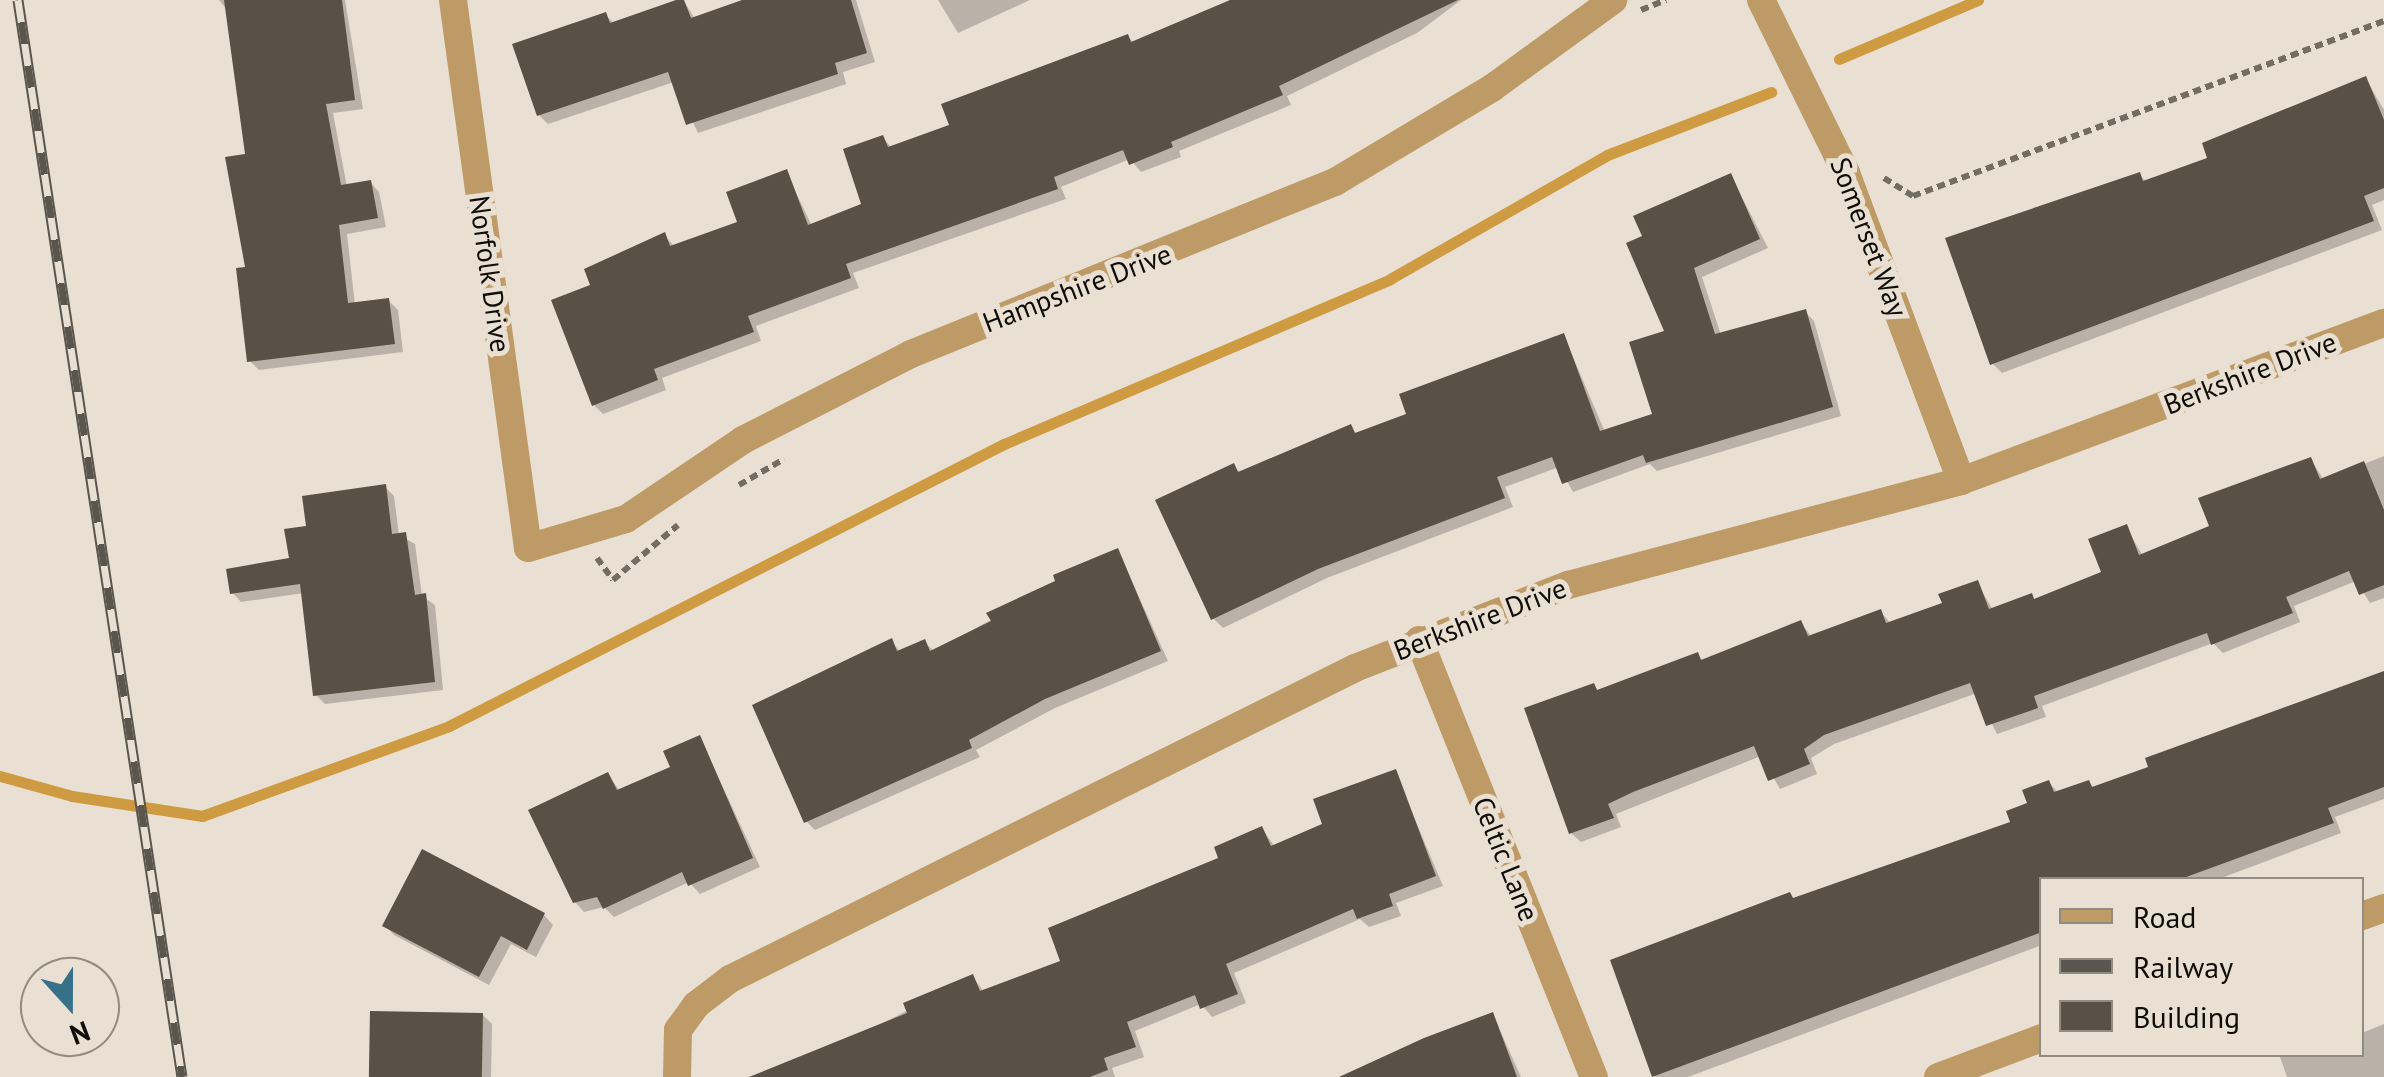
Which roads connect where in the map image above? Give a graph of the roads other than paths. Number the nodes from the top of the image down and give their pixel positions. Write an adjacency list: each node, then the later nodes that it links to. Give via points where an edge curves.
1 (453, 0): 6 (street, Norfolk Drive)
2 (1612, 0): 6 (street, Hampshire Drive, via 1492,88 1335,182 911,354 744,440 626,519)
3 (1761, 0): 5 (street, Somerset Way, via 1846,174)
4 (2384, 323): 5 (street, Berkshire Drive)
5 (1961, 481): 7 (street, Berkshire Drive, via 1644,563)
6 (528, 548)
7 (1419, 640): 9 (street, Berkshire Drive, via 730,980 696,1005 678,1030); 10 (street, Celtic Lane)
8 (2039, 1039): 11 (street)
9 (677, 1077)
10 (1594, 1077)
11 (1938, 1077)

